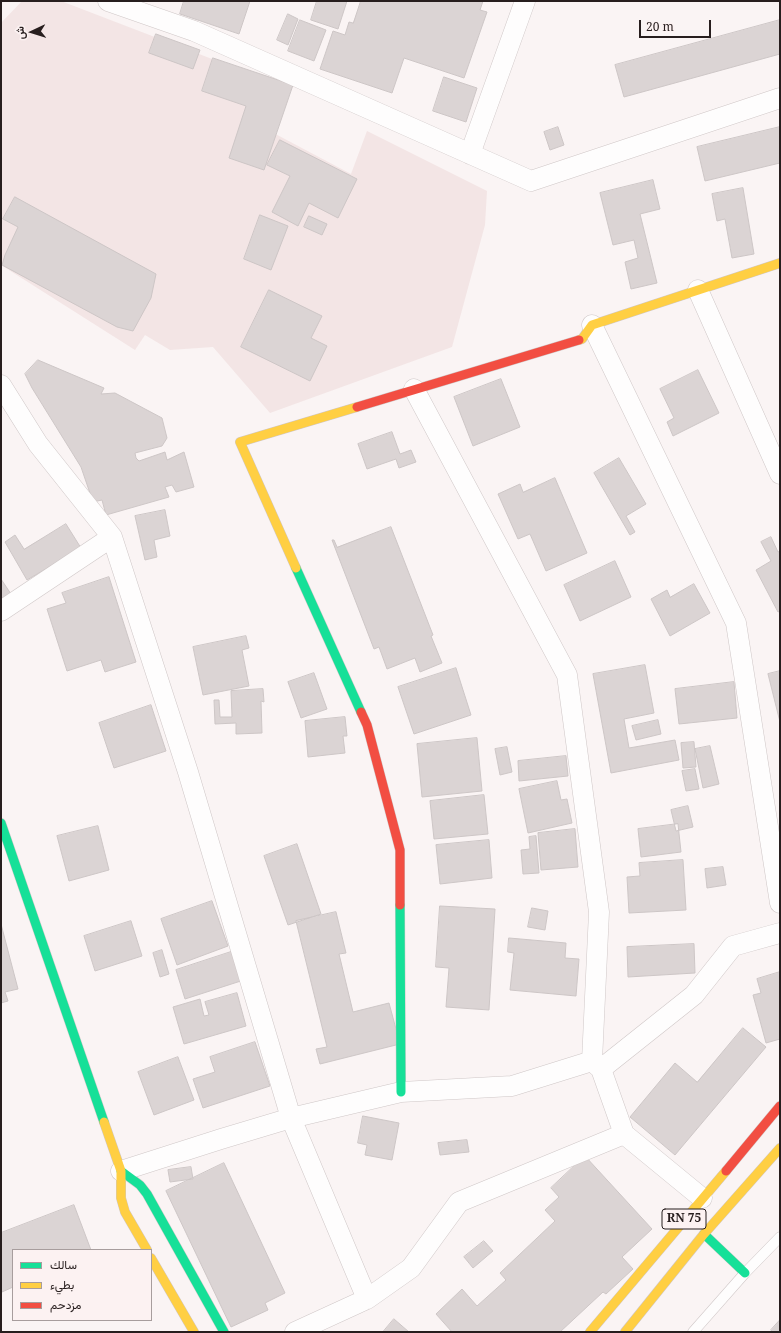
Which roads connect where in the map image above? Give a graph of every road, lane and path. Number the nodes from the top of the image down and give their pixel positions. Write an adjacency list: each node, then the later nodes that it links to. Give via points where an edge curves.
1 (108, 1): 4 (street, via 194,31)
2 (525, 1): 4 (street)
3 (780, 98): 4 (street, via 531,181)
4 (470, 154)
5 (780, 263): 6 (main road)
6 (698, 290): 7 (main road); 10 (street)
7 (592, 325): 9 (main road, via 582,339); 14 (street, via 736,623)
8 (1, 385): 11 (street, via 38,444)
9 (414, 390): 16 (street, via 567,675 599,912); 17 (main road, via 240,442 367,725 400,850)
10 (780, 474)
11 (112, 537): 12 (street); 19 (street, via 188,772)
12 (1, 611)
13 (1, 823): 22 (main road)
14 (780, 903)
15 (780, 933): 16 (street, via 733,946 694,994)
16 (596, 1065): 17 (street, via 512,1086); 20 (street)
17 (401, 1092): 19 (street)
18 (780, 1106): 23 (main road, RN 75)
19 (291, 1118): 22 (street); 29 (street)
20 (624, 1134): 23 (street); 29 (street, via 459,1202 411,1268)
21 (780, 1148): 24 (main road, RN 75)
22 (121, 1171): 26 (main road, via 123,1207); 31 (main road, via 140,1185 152,1201)
23 (702, 1198): 33 (main road, RN 75)
24 (704, 1234): 28 (main road); 34 (main road, RN 75)
25 (780, 1237): 28 (lane)
26 (145, 1249)
27 (152, 1260): 30 (main road)
28 (745, 1273): 35 (lane)
29 (367, 1299): 32 (street)
30 (194, 1332)
31 (224, 1332)
32 (295, 1332)
33 (590, 1332)
34 (625, 1332)
35 (693, 1332)

